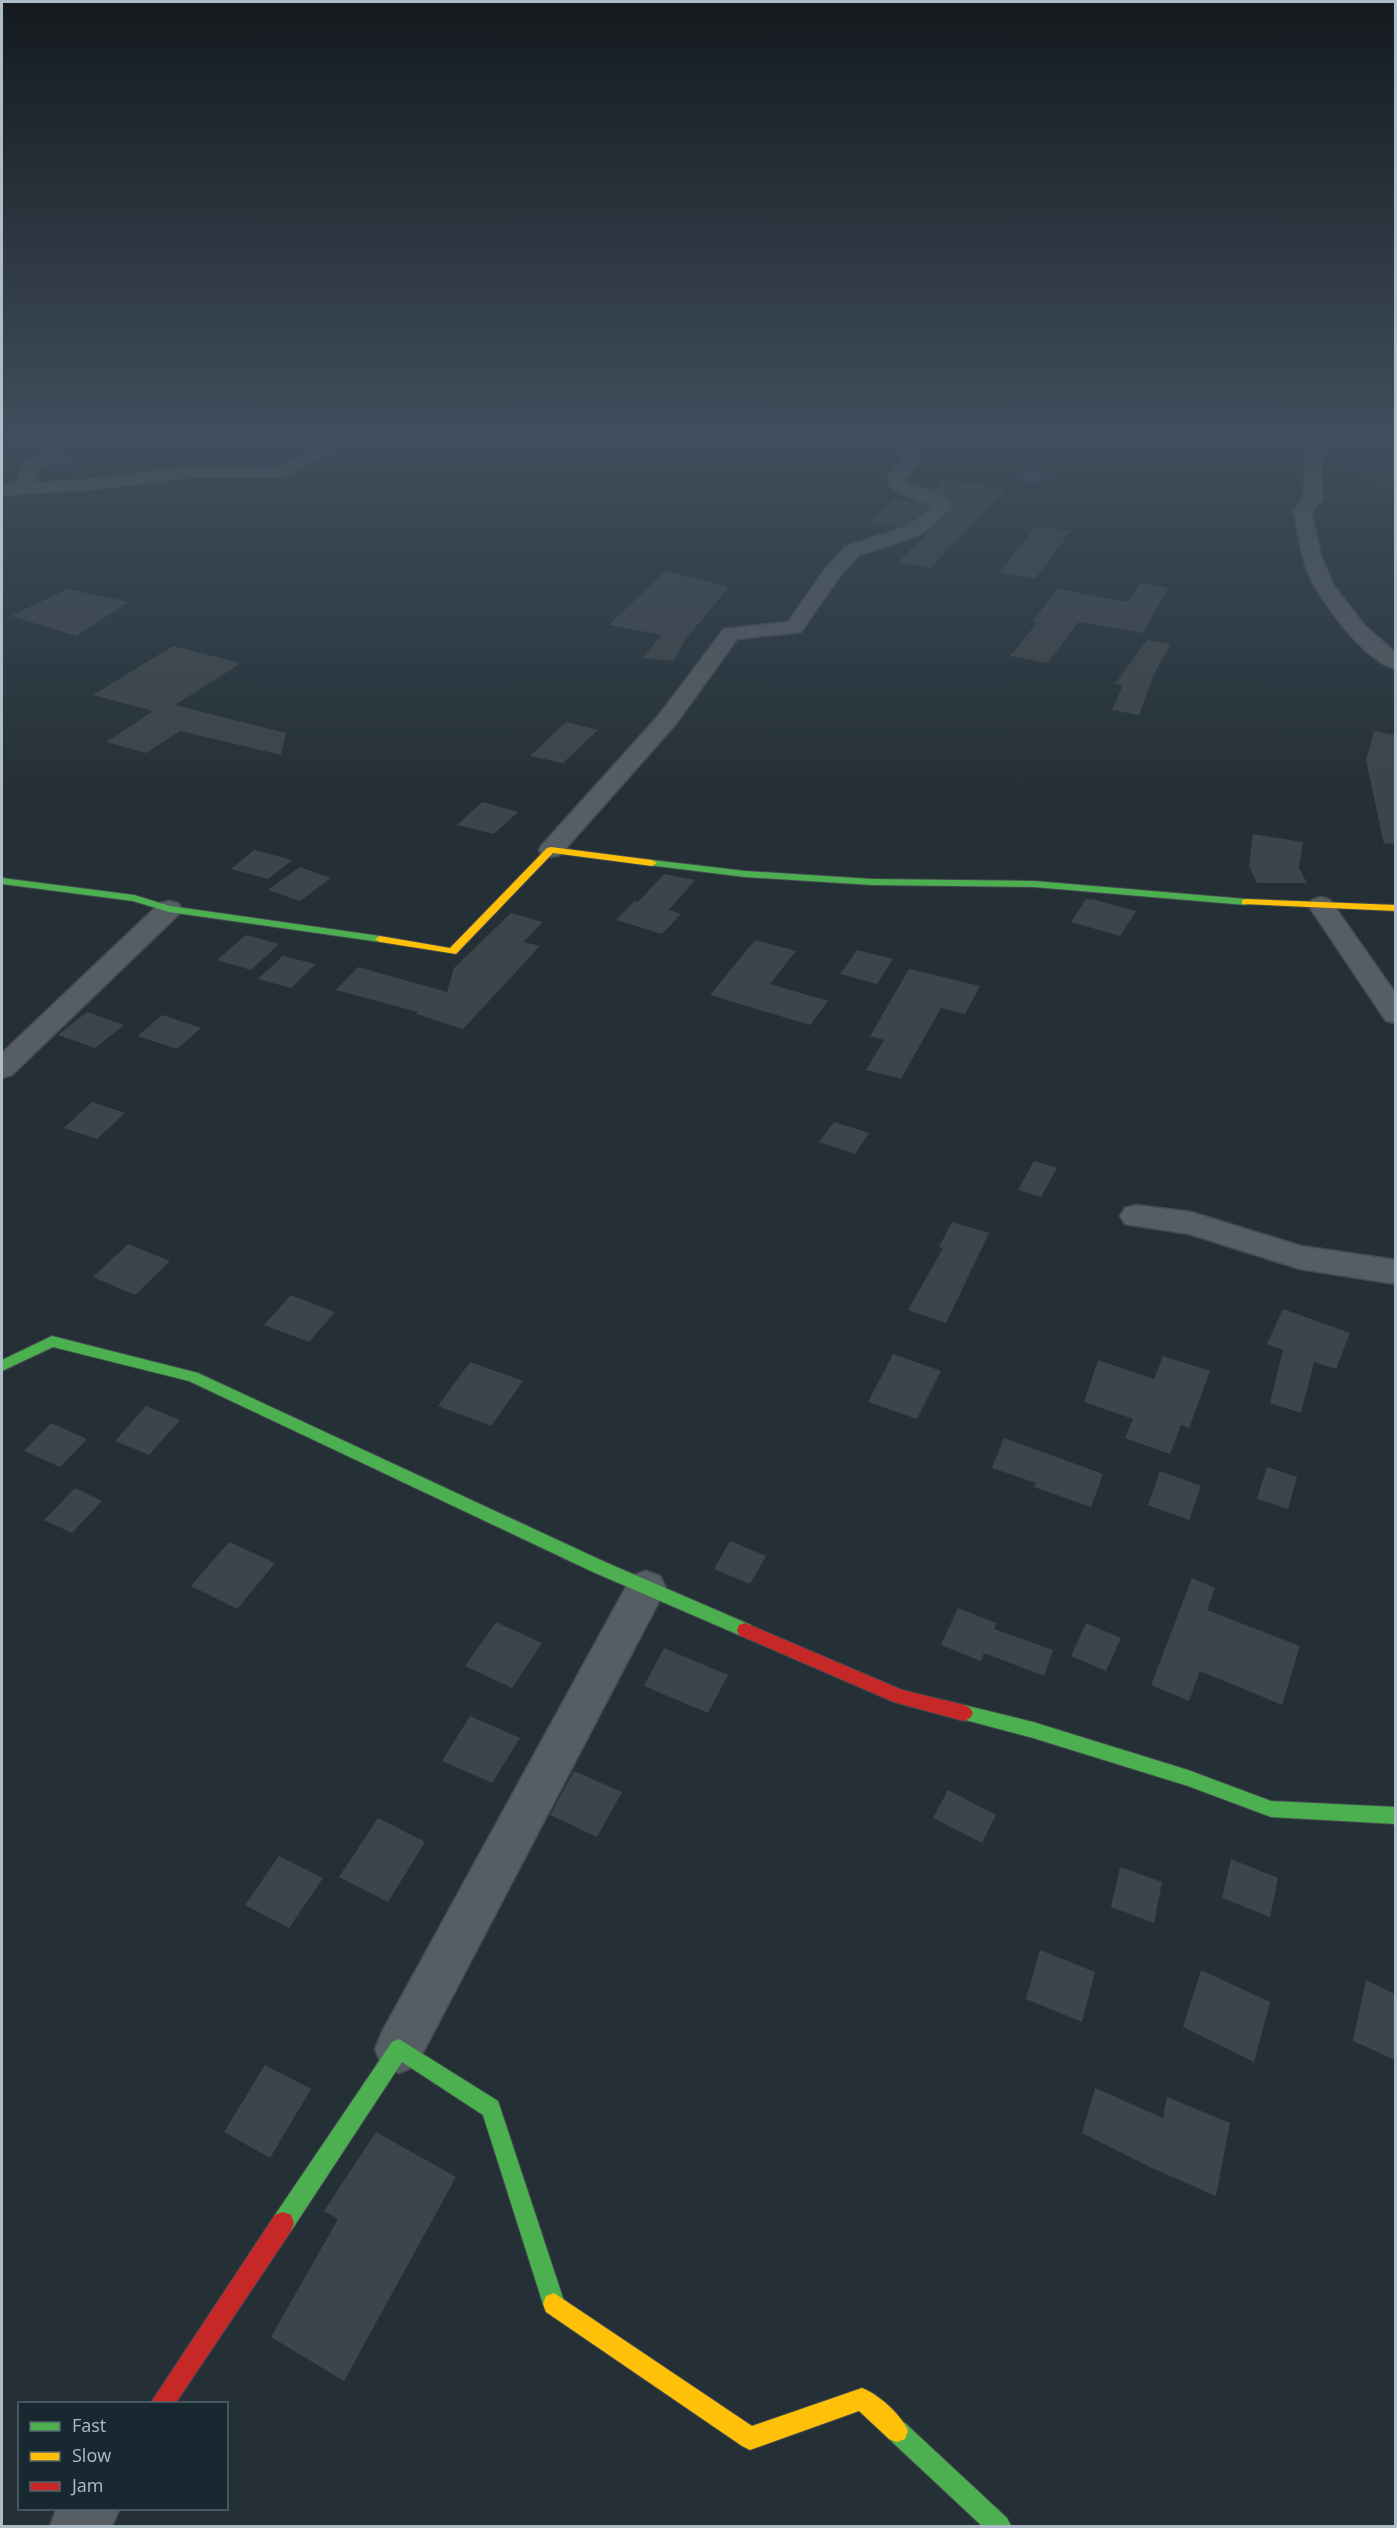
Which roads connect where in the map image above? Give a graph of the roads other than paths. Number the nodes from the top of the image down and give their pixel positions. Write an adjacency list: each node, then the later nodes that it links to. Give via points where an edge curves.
1 (848, 555): 4 (street, via 794,628 731,633 667,720)
2 (1311, 555): 3 (street, via 1345,617)
3 (1395, 663)
4 (551, 850): 6 (street, via 745,874 872,882 1034,884 1203,900); 8 (street, via 452,952)
5 (2, 881): 8 (street, via 134,898)
6 (1321, 905): 7 (street); 9 (street)
7 (1395, 908)
8 (169, 909): 10 (street)
9 (1395, 1015)
10 (2, 1069)
11 (1136, 1216): 12 (street, via 1191,1223 1300,1257)
12 (1395, 1272)
13 (2, 1366): 14 (street, via 52,1341 193,1377)
14 (646, 1588): 15 (street, via 900,1697 1033,1730 1188,1778 1271,1809); 16 (street)
15 (1395, 1816)
16 (399, 2049): 17 (street); 20 (street, via 491,2108 554,2306 750,2438 862,2399)
17 (162, 2402)
18 (90, 2510): 19 (street)
19 (79, 2526)
20 (999, 2526)

